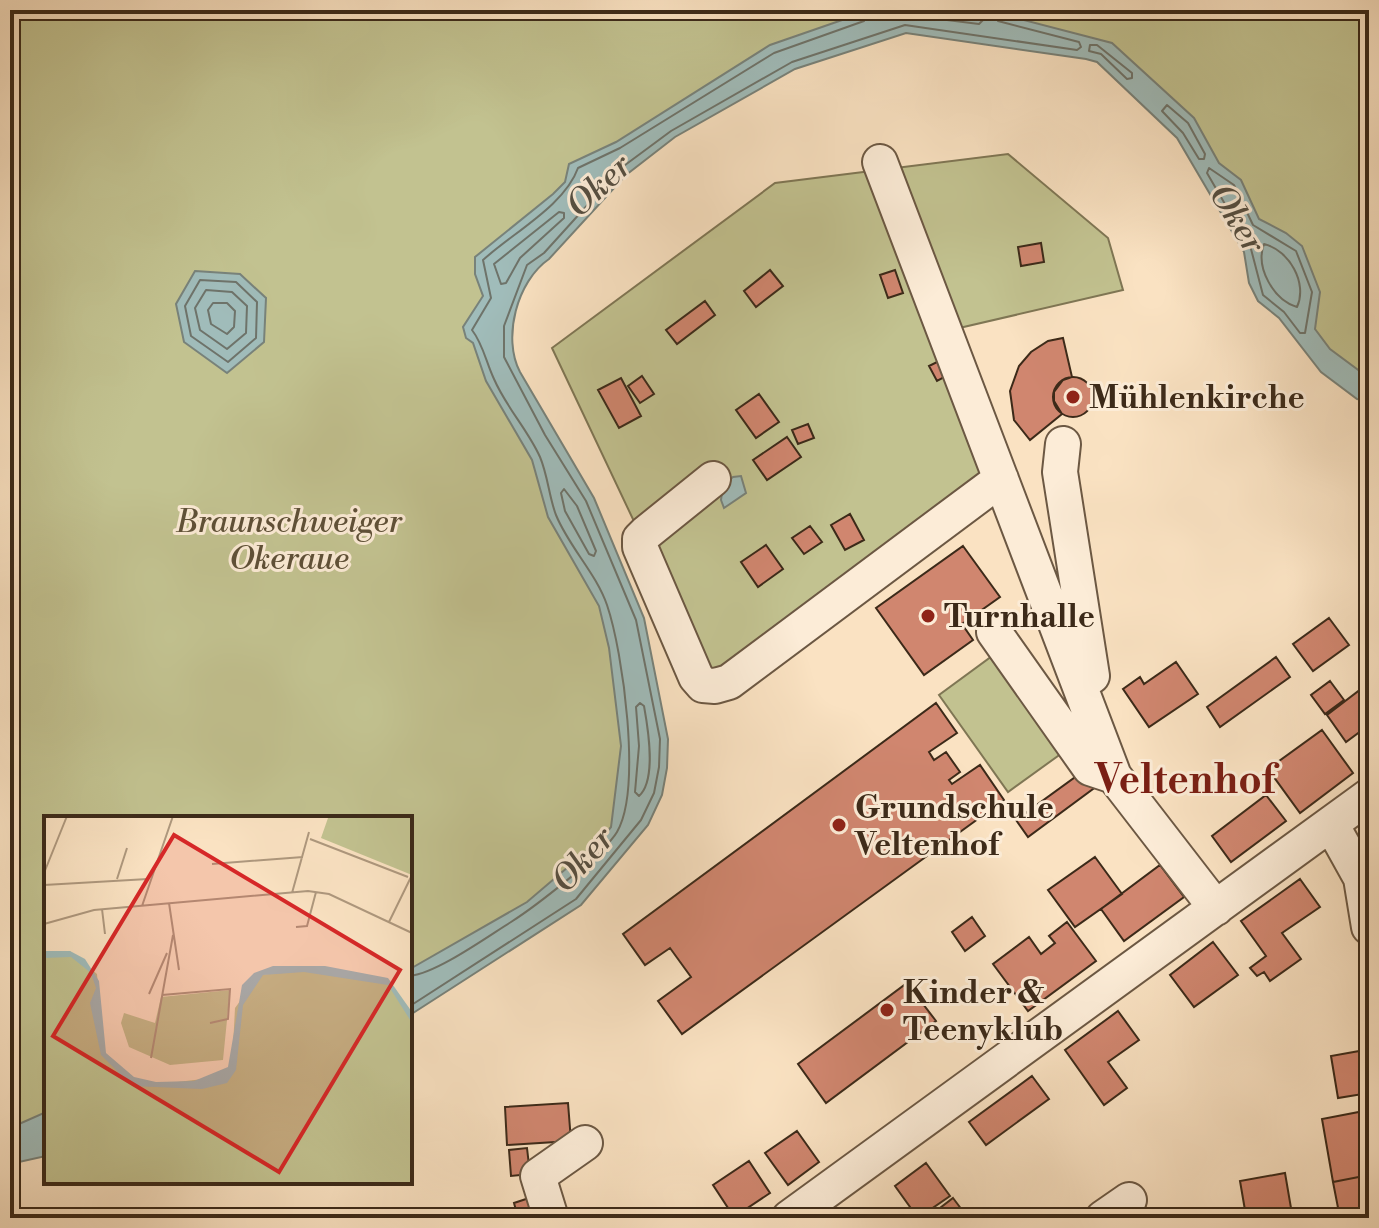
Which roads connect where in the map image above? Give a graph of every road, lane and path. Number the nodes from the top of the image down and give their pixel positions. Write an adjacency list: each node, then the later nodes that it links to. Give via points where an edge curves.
1 (880, 162): 4 (street)
2 (1063, 444): 6 (street, via 1060,472 1088,659 1118,755)
3 (713, 479): 4 (street, via 646,533 640,547 696,677 703,685 715,686 729,682)
4 (1001, 479): 6 (street)
5 (994, 632): 6 (street, via 1090,768)
6 (1114, 776): 9 (street)
7 (1369, 796): 8 (street)
8 (1331, 824): 9 (street); 10 (street, via 1361,878)
9 (1216, 908): 13 (street)
10 (1369, 927)
11 (585, 1143): 12 (street, via 538,1176)
12 (551, 1218)
13 (789, 1218)

